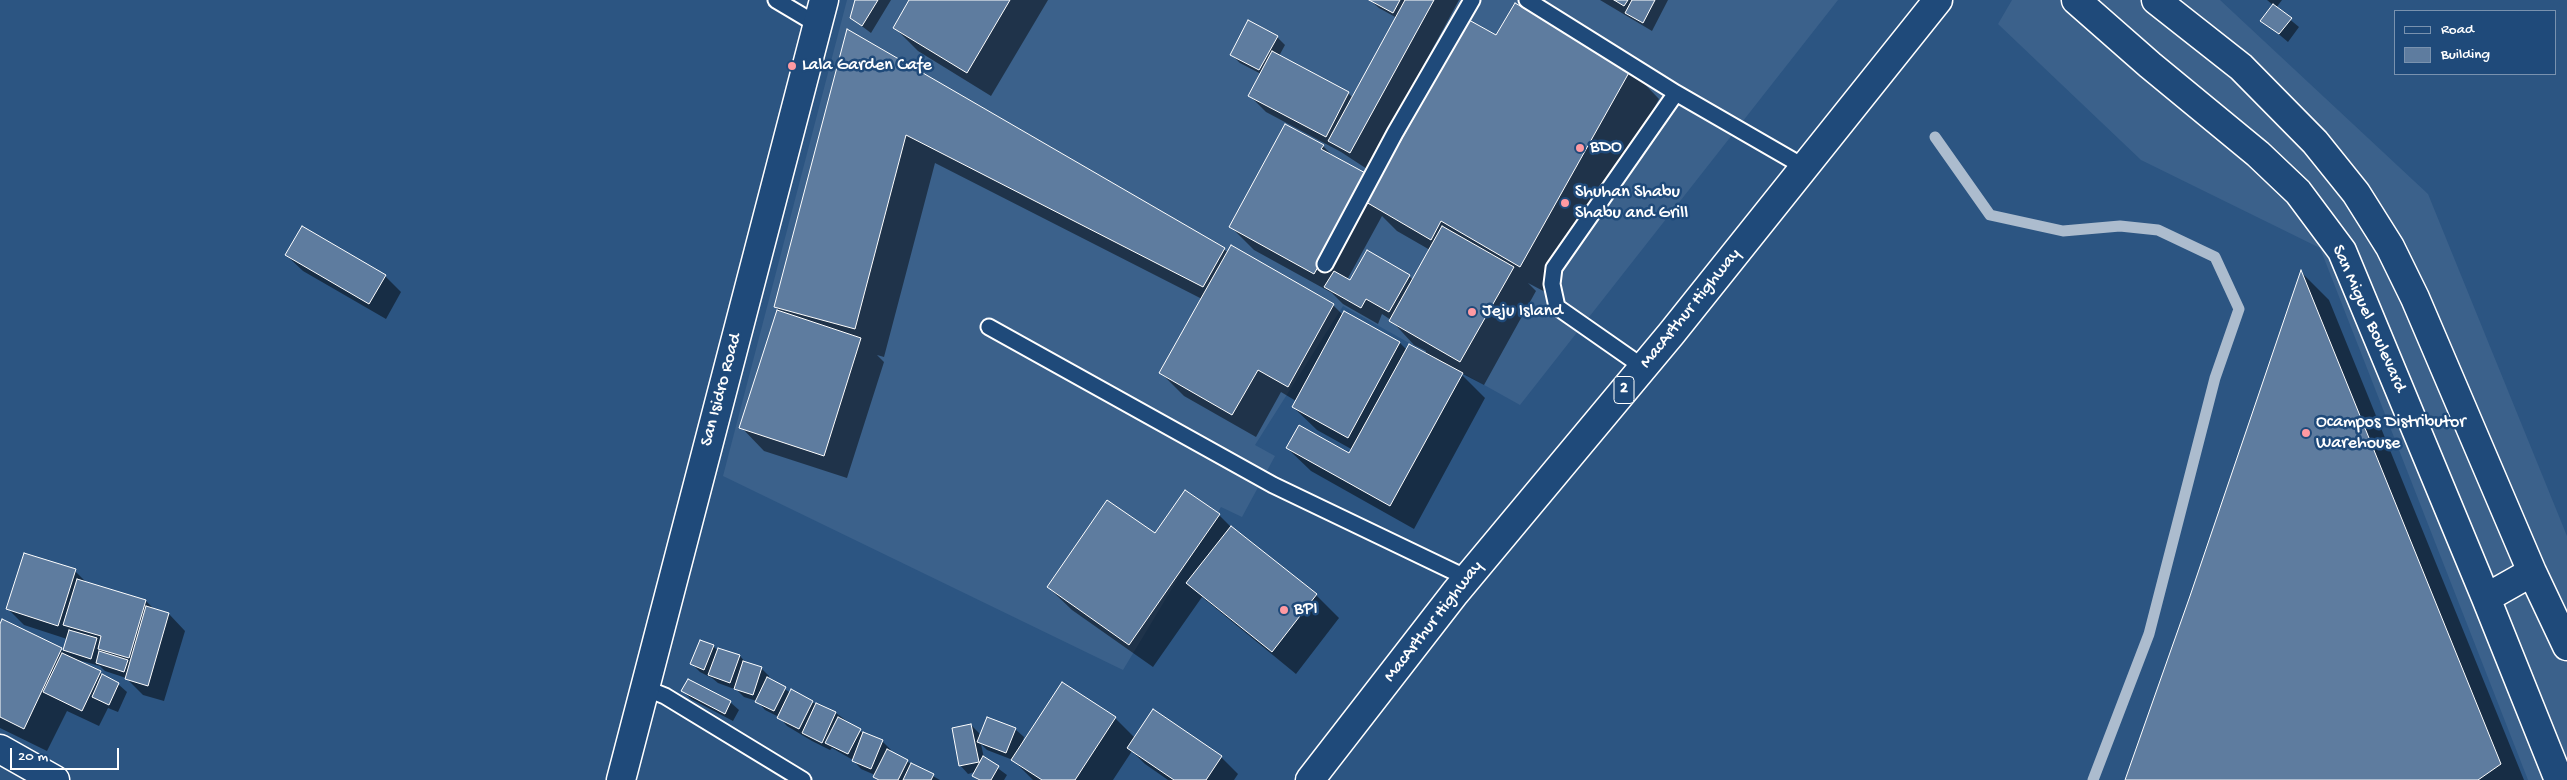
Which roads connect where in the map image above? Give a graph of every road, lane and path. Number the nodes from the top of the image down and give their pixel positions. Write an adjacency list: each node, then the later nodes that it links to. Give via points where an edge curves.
1 (776, 0): 7 (lane)
2 (1472, 0): 10 (lane, via 1395,132)
3 (1527, 0): 8 (lane)
4 (1938, 0): 9 (main road, MacArthur Highway / 2)
5 (2076, 0): 15 (main road, San Miguel Boulevard, via 2258,154 2298,192 2342,251)
6 (2156, 0): 13 (main road, via 2241,67 2315,142 2356,193 2390,246 2415,298)
7 (821, 13): 17 (main road, San Isidro Road)
8 (1676, 92): 9 (lane); 12 (lane, via 1554,268 1552,284 1557,307)
9 (1806, 168): 12 (main road, MacArthur Highway / 2)
10 (1325, 264)
11 (989, 327): 14 (lane, via 1274,485)
12 (1643, 367): 14 (main road, MacArthur Highway / 2)
13 (2532, 572): 15 (main road); 16 (main road)
14 (1467, 578): 22 (main road, MacArthur Highway / 2)
15 (2486, 598): 23 (main road, San Miguel Boulevard)
16 (2567, 646)
17 (645, 688): 20 (main road, San Isidro Road); 21 (lane, via 665,696)
18 (0, 749): 19 (main road)
19 (55, 780)
20 (621, 780)
21 (804, 780)
22 (1310, 780)
23 (2559, 780)

